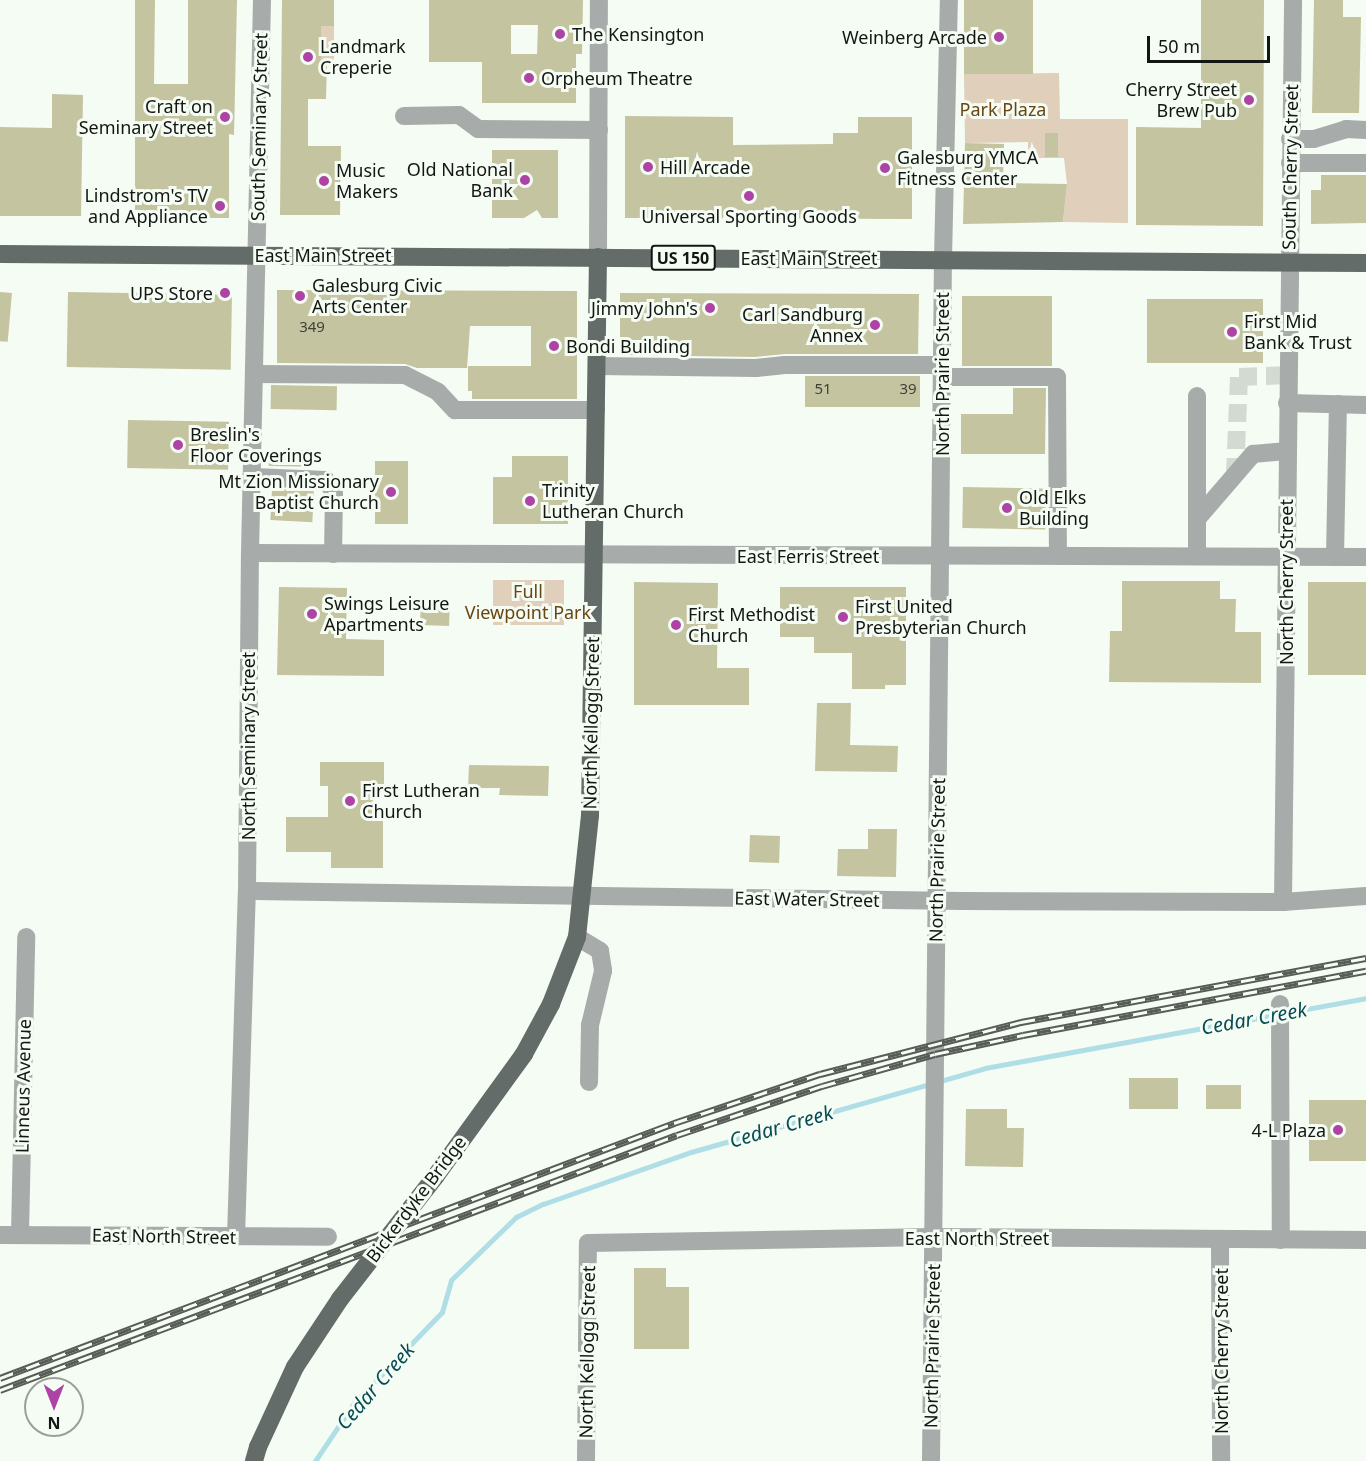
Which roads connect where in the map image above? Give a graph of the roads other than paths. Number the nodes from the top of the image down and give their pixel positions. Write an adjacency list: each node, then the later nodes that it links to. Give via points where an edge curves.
1 (261, 0): 12 (street, South Seminary Street)
2 (599, 0): 7 (street)
3 (949, 0): 14 (street, North Prairie Street)
4 (1293, 0): 8 (street, South Cherry Street)
5 (404, 116): 7 (street, via 459,115 478,129)
6 (1366, 129): 8 (street, via 1346,129 1314,139)
7 (599, 130): 13 (street)
8 (1290, 139): 9 (street, South Cherry Street)
9 (1290, 163): 10 (street); 15 (street, South Cherry Street)
10 (1366, 163)
11 (0, 254): 12 (main road, East Main Street / US 150)
12 (256, 255): 13 (main road, East Main Street / US 150); 19 (street, North Seminary Street)
13 (598, 257): 14 (main road, East Main Street / US 150); 17 (main road, North Kellogg Street)
14 (942, 259): 15 (main road, East Main Street / US 150); 18 (street, North Prairie Street)
15 (1289, 262): 16 (main road, East Main Street / US 150); 21 (street, North Cherry Street)
16 (1366, 262)
17 (597, 366): 18 (street, via 756,368 785,364); 24 (main road, North Kellogg Street)
18 (942, 371): 31 (street, North Prairie Street); 32 (street, via 1057,377)
19 (254, 374): 24 (street, via 405,375 438,392 455,410); 26 (street, North Seminary Street)
20 (1197, 396): 27 (street)
21 (1287, 403): 22 (street); 25 (street, North Cherry Street)
22 (1338, 404): 23 (street); 35 (street)
23 (1366, 405)
24 (596, 410): 30 (main road, North Kellogg Street)
25 (1287, 451): 27 (street, via 1253,454); 34 (street, North Cherry Street)
26 (251, 477): 28 (street, North Seminary Street); 29 (street, via 326,480 334,493)
27 (1197, 519): 33 (street)
28 (249, 554): 29 (street, East Ferris Street); 37 (street, North Seminary Street)
29 (333, 554): 30 (street, East Ferris Street)
30 (594, 555): 31 (street, East Ferris Street); 38 (main road, North Kellogg Street, via 590,815)
31 (942, 556): 32 (street, East Ferris Street); 40 (street, North Prairie Street)
32 (1058, 556): 33 (street, East Ferris Street)
33 (1197, 556): 34 (street, East Ferris Street)
34 (1286, 556): 35 (street, East Ferris Street); 41 (street, North Cherry Street)
35 (1335, 557): 36 (street, East Ferris Street)
36 (1366, 557)
37 (247, 891): 38 (street, East Water Street); 48 (street, North Seminary Street)
38 (583, 895): 40 (street, East Water Street); 43 (main road, North Kellogg Street)
39 (1366, 896): 41 (street, East Water Street)
40 (936, 901): 41 (street, East Water Street); 50 (street, North Prairie Street)
41 (1283, 902)
42 (26, 937): 47 (street, Linneus Avenue)
43 (577, 937): 45 (street, via 600,951 603,971 590,1025); 55 (main road, Bickerdyke Bridge, bridge, via 551,1004 524,1054 340,1299 295,1367)
44 (1280, 1004): 51 (street)
45 (589, 1082)
46 (0, 1235): 47 (street, East North Street)
47 (20, 1235): 48 (street, East North Street)
48 (236, 1237): 49 (street, East North Street)
49 (328, 1237)
50 (933, 1237): 53 (street, East North Street); 54 (street, East North Street); 57 (street, North Prairie Street)
51 (1281, 1240): 52 (street, East North Street); 53 (street, East North Street)
52 (1366, 1240)
53 (1220, 1241): 58 (street, North Cherry Street)
54 (588, 1243): 56 (street, North Kellogg Street)
55 (254, 1461)
56 (586, 1461)
57 (931, 1461)
58 (1221, 1461)

